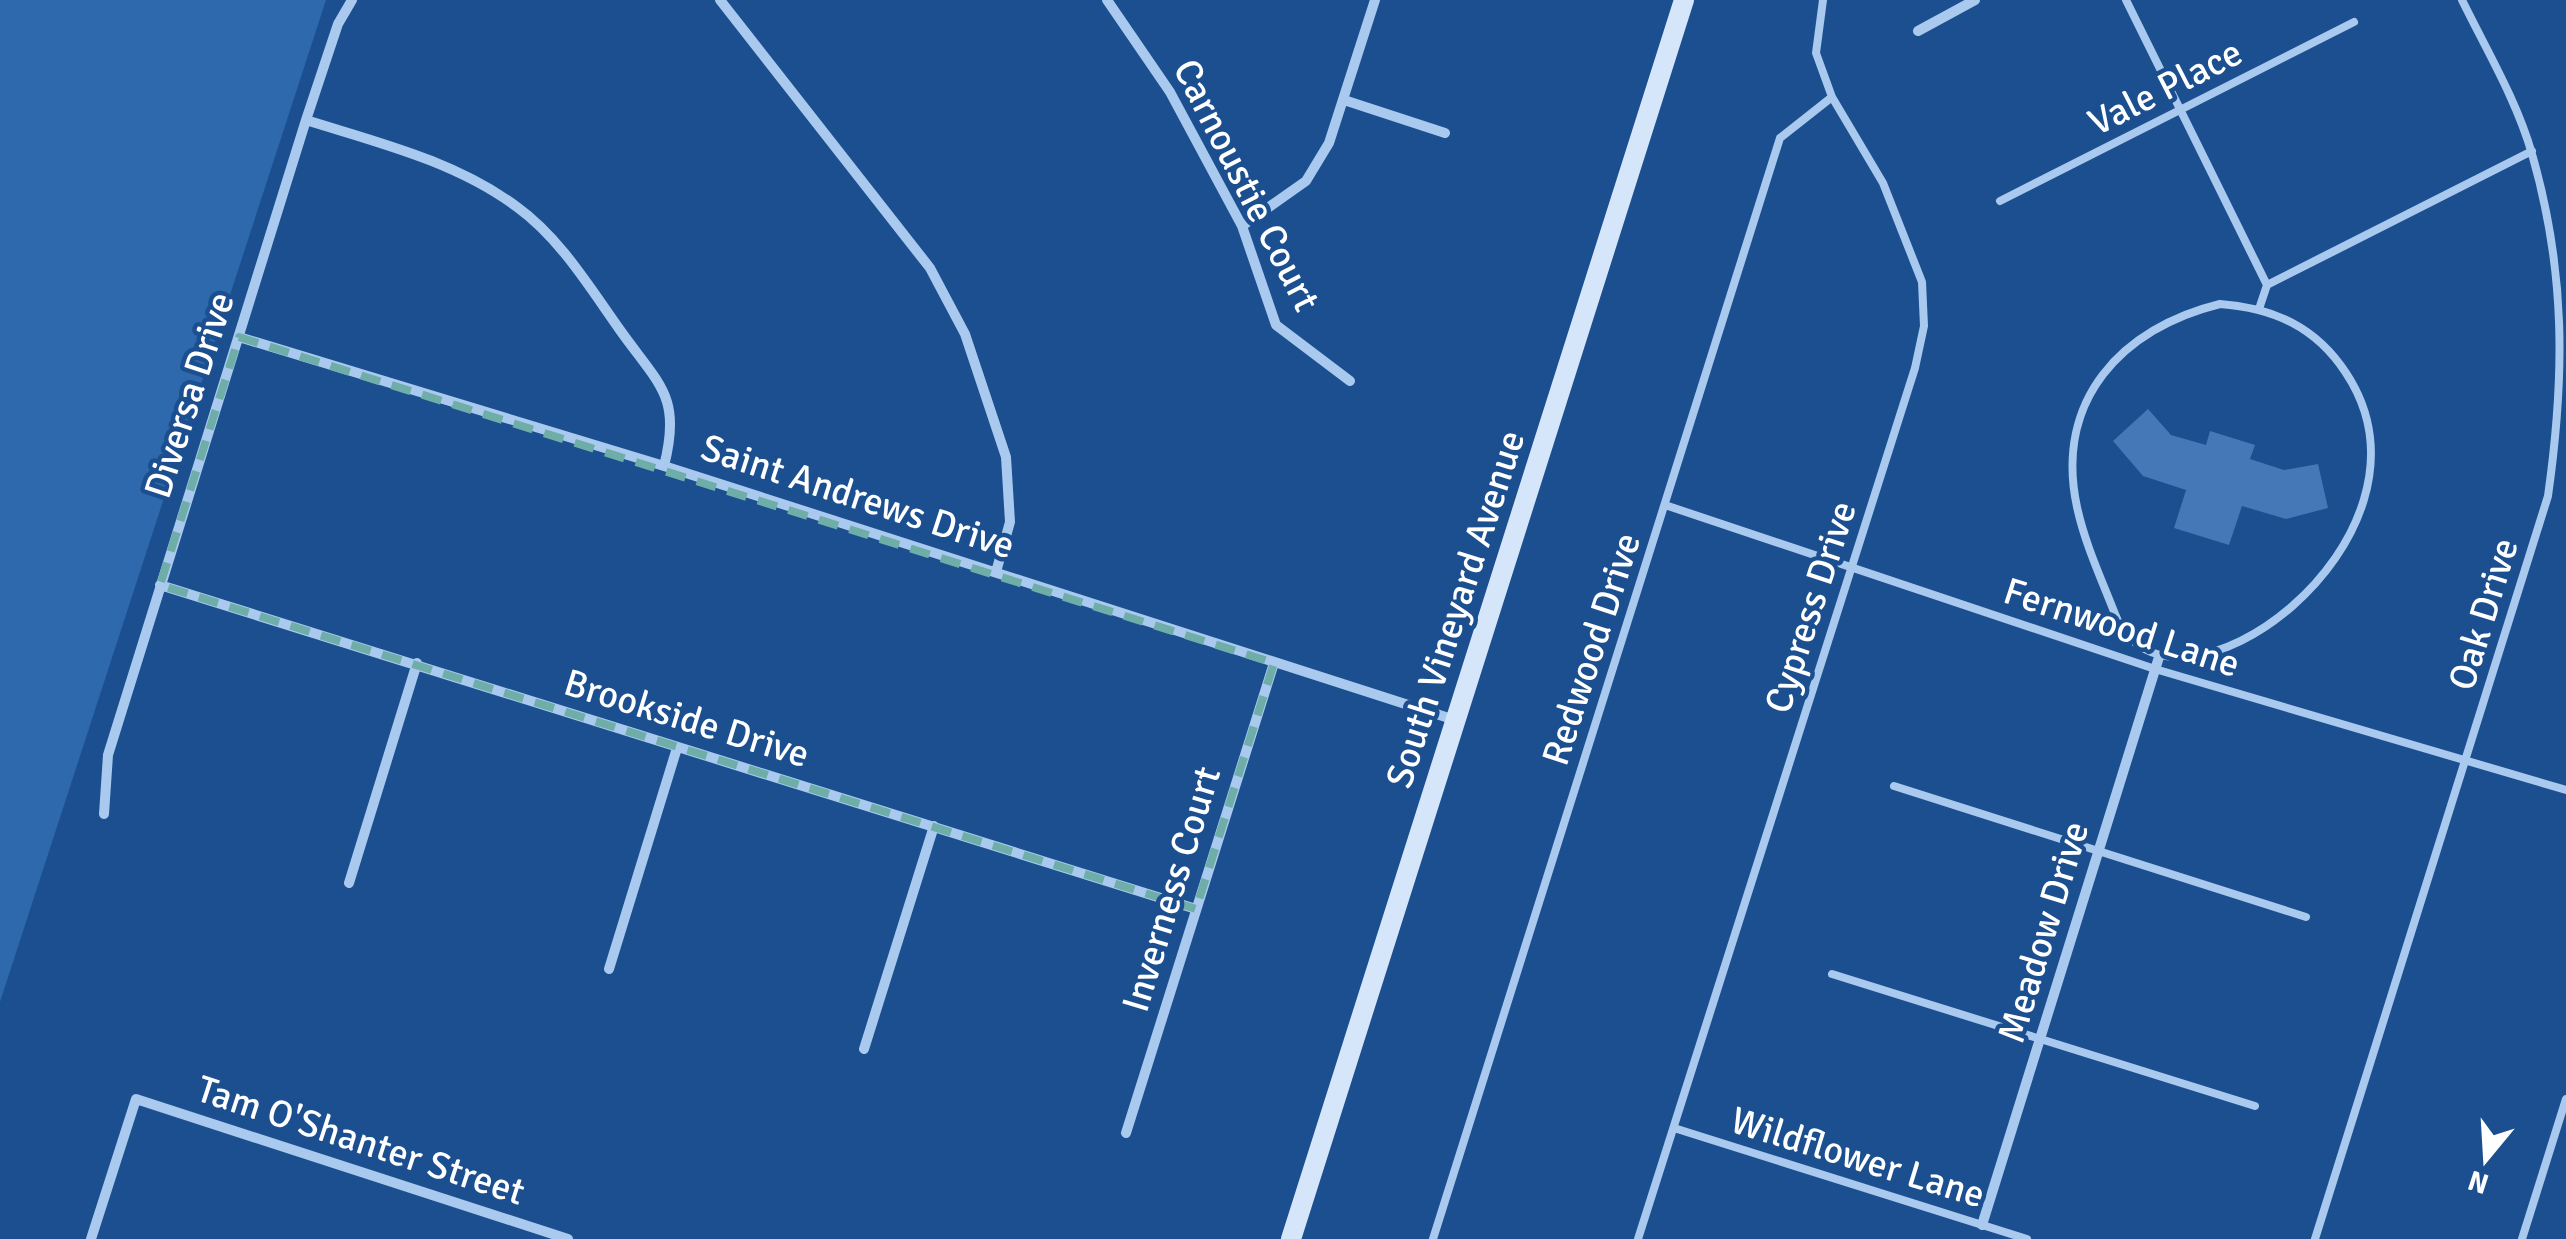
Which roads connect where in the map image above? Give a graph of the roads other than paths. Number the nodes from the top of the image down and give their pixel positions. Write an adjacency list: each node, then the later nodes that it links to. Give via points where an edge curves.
1 (352, 0): 15 (street, Diversa Drive)
2 (720, 0): 27 (street, via 930,268 965,334 1006,457 1010,522)
3 (1107, 0): 19 (street, Carnoustie Court, via 1170,92)
4 (1375, 0): 13 (street)
5 (1684, 0): 32 (main road, South Vineyard Avenue)
6 (1823, 0): 12 (lane, Cypress Drive, via 1816,53)
7 (1975, 0): 11 (street)
8 (2126, 0): 14 (lane)
9 (2462, 0): 17 (lane, Oak Drive)
10 (2354, 22): 14 (lane, Vale Place)
11 (1918, 30)
12 (1832, 97): 25 (lane, Redwood Drive, via 1780,138); 26 (lane, Cypress Drive, via 1883,183 1922,282 1915,368)
13 (1344, 100): 16 (street); 19 (street, via 1306,181)
14 (2182, 109): 18 (lane, Vale Place); 20 (lane)
15 (306, 120): 22 (street, Diversa Drive); 24 (street, via 443,164 519,208 571,262 669,399 674,428)
16 (1446, 134)
17 (2532, 151): 20 (lane); 34 (lane, Oak Drive, via 2556,263 2563,342 2559,419 2548,496)
18 (2000, 201)
19 (1242, 226): 23 (street, Carnoustie Court, via 1276,325)
20 (2267, 285): 21 (lane)
21 (2259, 309): 31 (lane, via 2220,304 2148,330 2104,371 2080,419 2074,477 2090,557 2120,626); 31 (lane, via 2309,330 2354,384 2372,441 2362,506 2352,536 2316,586 2220,652)
22 (239, 337): 24 (street, Saint Andrews Drive); 28 (street, Diversa Drive)
23 (1350, 381)
24 (664, 466): 27 (street, Saint Andrews Drive)
25 (1666, 505): 26 (lane, Fernwood Lane); 55 (lane, Redwood Drive)
26 (1851, 567): 31 (lane, Fernwood Lane); 49 (lane, Cypress Drive)
27 (996, 572): 30 (street, Saint Andrews Drive)
28 (160, 585): 29 (street, Brookside Drive); 37 (street, Diversa Drive, via 108,755)
29 (417, 663): 33 (street, Brookside Drive); 40 (street)
30 (1274, 663): 32 (street, Saint Andrews Drive); 41 (street, Inverness Court)
31 (2157, 663): 34 (lane, Fernwood Lane); 39 (street, Meadow Drive)
32 (1456, 720): 54 (main road, South Vineyard Avenue)
33 (677, 748): 38 (street, Brookside Drive); 43 (street)
34 (2467, 760): 36 (lane, Fernwood Lane); 58 (lane, Oak Drive)
35 (1894, 786): 39 (lane)
36 (2566, 790)
37 (104, 814)
38 (934, 826): 41 (street, Brookside Drive); 46 (street)
39 (2099, 851): 42 (lane); 45 (street, Meadow Drive)
40 (349, 883)
41 (1196, 909): 50 (street, Inverness Court)
42 (2306, 917)
43 (609, 968)
44 (1832, 974): 45 (lane)
45 (2042, 1040): 48 (lane); 51 (street, Meadow Drive)
46 (864, 1048)
47 (2566, 1100): 59 (lane)
48 (2255, 1106)
49 (1674, 1128): 51 (lane, Wildflower Lane); 56 (lane, Cypress Drive)
50 (1126, 1133)
51 (1982, 1225): 57 (lane, Wildflower Lane)
52 (91, 1239): 53 (street, Tam O'Shanter Street, via 136,1099)
53 (568, 1239)
54 (1291, 1239)
55 (1434, 1239)
56 (1638, 1239)
57 (2027, 1239)
58 (2315, 1239)
59 (2522, 1239)

